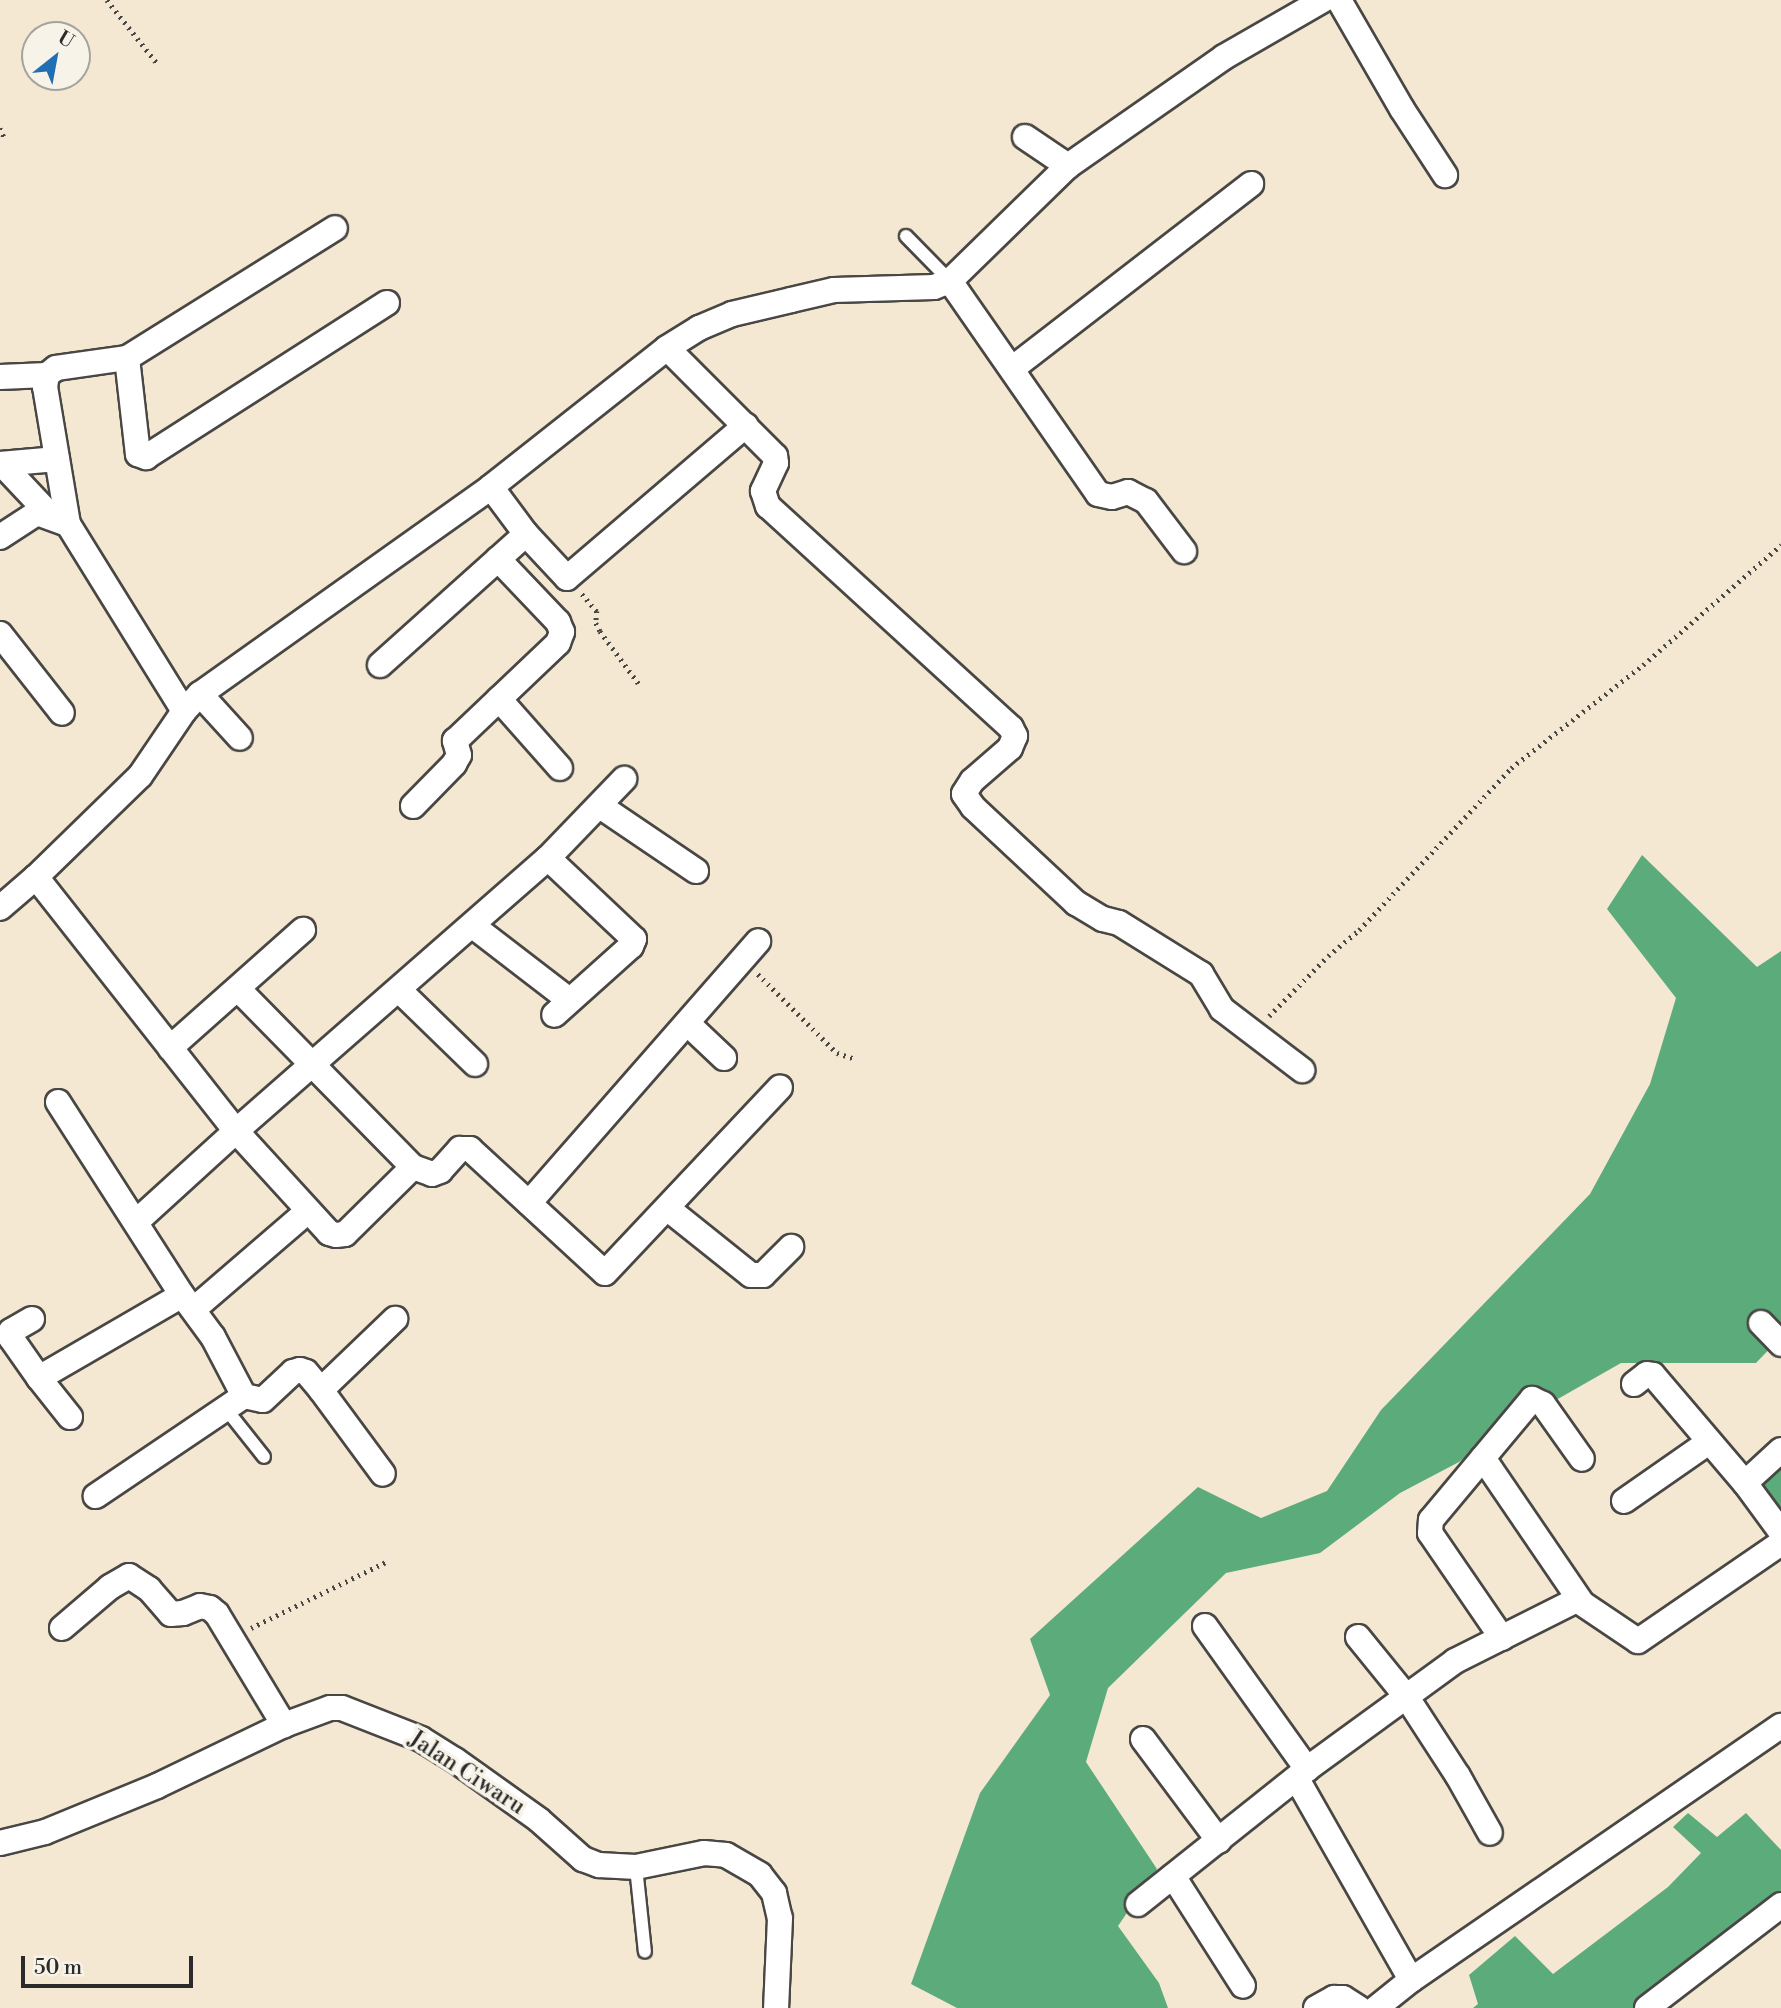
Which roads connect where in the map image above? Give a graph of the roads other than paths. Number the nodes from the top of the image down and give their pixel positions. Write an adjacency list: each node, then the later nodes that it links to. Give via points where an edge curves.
1 (1323, 0): 4 (street, via 1224,57)
2 (1339, 0): 5 (street)
3 (1025, 137): 4 (street)
4 (1068, 166): 9 (street)
5 (1445, 175)
6 (1251, 184): 13 (street)
7 (335, 228): 12 (street)
8 (906, 236): 9 (lane)
9 (950, 281): 11 (street, via 926,288 834,290 791,300 732,314); 13 (street)
10 (387, 303): 12 (street, via 146,457 138,454)
11 (667, 348): 16 (street); 19 (street)
12 (127, 358): 14 (street, via 57,368)
13 (1013, 368): 23 (street, via 1098,494 1112,497 1128,492 1146,501)
14 (47, 375): 15 (street); 17 (street)
15 (0, 377)
16 (746, 425): 21 (street, via 567,578); 49 (street, via 775,456 763,491 768,506 1011,728 1015,736 1010,748 964,793 973,807 1076,903 1119,923 1201,974 1222,1009)
17 (57, 459): 18 (street); 20 (street)
18 (1, 464): 20 (street)
19 (491, 487): 21 (street); 28 (street)
20 (59, 520): 22 (street, via 37,513); 28 (street)
21 (526, 534): 24 (street)
22 (0, 537)
23 (1184, 551)
24 (498, 559): 26 (street); 27 (street, via 558,622 562,632 558,643)
25 (0, 634): 29 (street)
26 (380, 665)
27 (499, 699): 31 (street); 33 (street, via 455,741 459,755 454,764)
28 (192, 702): 30 (street); 37 (street, via 140,776)
29 (62, 713)
30 (240, 738)
31 (560, 768)
32 (624, 779): 34 (street)
33 (413, 806)
34 (600, 806): 35 (street); 36 (street)
35 (548, 858): 39 (street); 39 (street, via 634,939 631,946 561,1008)
36 (696, 871)
37 (36, 877): 38 (street); 45 (street)
38 (0, 908)
39 (473, 926): 43 (street)
40 (303, 930): 42 (street)
41 (750, 950): 44 (street)
42 (238, 989): 45 (street); 48 (street)
43 (399, 990): 47 (street); 48 (street)
44 (687, 1023): 46 (street); 54 (street)
45 (170, 1048): 52 (street)
46 (724, 1058)
47 (475, 1064)
48 (311, 1065): 52 (street); 53 (street)
49 (1301, 1070)
50 (780, 1087): 55 (street)
51 (58, 1102): 57 (street)
52 (236, 1131): 56 (street); 57 (street)
53 (413, 1167): 54 (street, via 436,1173 465,1148); 56 (street, via 341,1236 329,1233)
54 (529, 1203): 55 (street, via 599,1280)
55 (667, 1208): 58 (street, via 751,1275 763,1275)
56 (308, 1211): 59 (street)
57 (136, 1222): 59 (street)
58 (791, 1247)
59 (188, 1302): 64 (street); 67 (street)
60 (32, 1319): 64 (street, via 11,1331 11,1338)
61 (395, 1319): 66 (street)
62 (1761, 1323): 63 (street)
63 (1781, 1344)
64 (39, 1378): 68 (street)
65 (1634, 1384): 69 (street, via 1653,1375)
66 (321, 1390): 67 (street, via 300,1370 262,1400); 74 (street)
67 (235, 1402): 71 (lane); 76 (street)
68 (70, 1417)
69 (1709, 1442): 75 (street); 77 (street)
70 (1781, 1450): 75 (street)
71 (264, 1457)
72 (1483, 1458): 73 (street, via 1532,1399 1543,1404); 80 (street); 84 (street, via 1429,1526)
73 (1582, 1459)
74 (383, 1474)
75 (1745, 1483): 78 (street)
76 (96, 1496)
77 (1624, 1501)
78 (1781, 1532)
79 (1781, 1543): 80 (street, via 1638,1641)
80 (1580, 1600): 84 (street)
81 (1205, 1626): 89 (street)
82 (62, 1628): 86 (street, via 129,1576 149,1588 172,1614 200,1606 210,1608)
83 (1358, 1637): 85 (street)
84 (1502, 1638): 85 (street, via 1455,1661)
85 (1406, 1696): 89 (street); 90 (street)
86 (284, 1726): 92 (street, Jalan Ciwaru, via 157,1786 45,1832); 93 (street, Jalan Ciwaru, via 330,1708 391,1726 455,1760 539,1820 583,1859 599,1865)
87 (1781, 1726): 98 (street)
88 (1143, 1739): 91 (street)
89 (1302, 1774): 91 (street); 98 (street)
90 (1490, 1833)
91 (1219, 1841): 94 (street)
92 (0, 1843)
93 (636, 1867): 97 (lane); 100 (street, Jalan Ciwaru, via 704,1853 726,1855 760,1875 774,1893 780,1918)
94 (1173, 1876): 95 (street); 99 (street)
95 (1138, 1904)
96 (1781, 1905): 104 (street)
97 (645, 1952)
98 (1411, 1980): 103 (street)
99 (1243, 1986)
100 (776, 2008)
101 (1316, 2008): 102 (street, via 1338,1997)
102 (1359, 2008)
103 (1376, 2008)
104 (1647, 2008)

